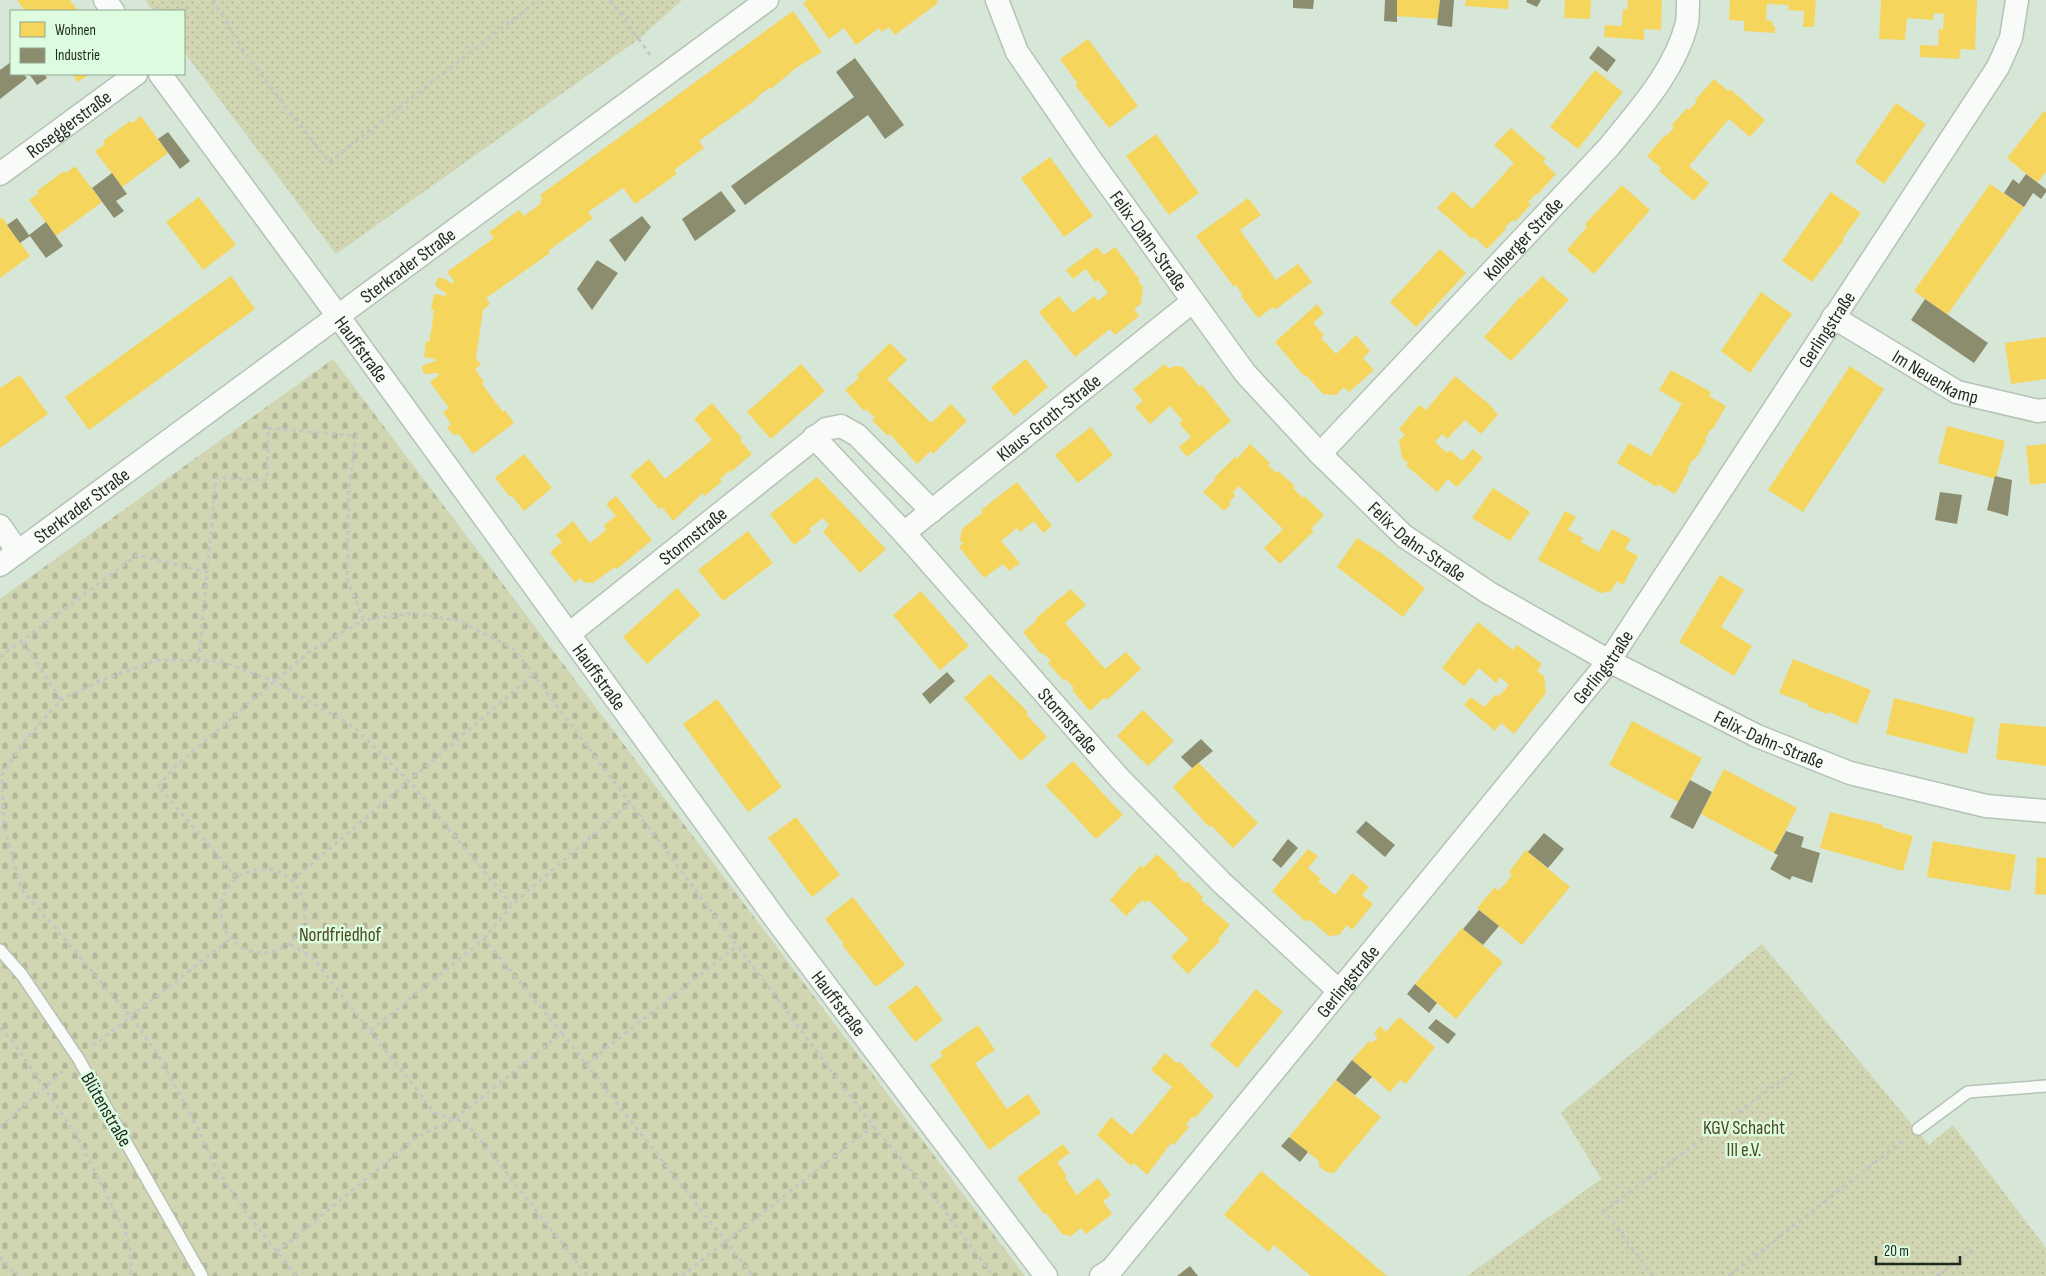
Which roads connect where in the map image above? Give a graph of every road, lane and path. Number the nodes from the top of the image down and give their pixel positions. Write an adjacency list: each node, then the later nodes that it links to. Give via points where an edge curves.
1 (213, 0): 2 (path, via 248,58 329,162)
2 (538, 0)
3 (610, 0): 10 (path)
4 (767, 0): 10 (street, Sterkrader Straße)
5 (997, 0): 12 (street, Felix-Dahn-Straße, via 1016,52)
6 (1688, 0): 17 (street, Kolberger Straße, via 1687,22 1678,49 1649,97 1608,148)
7 (2017, 0): 14 (street, Gerlingstraße, via 2011,38 1998,67)
8 (135, 75): 11 (street, Roseggerstraße)
9 (161, 75): 13 (street, Hauffstraße)
10 (666, 75): 13 (street, Sterkrader Straße)
11 (0, 174)
12 (1192, 302): 17 (street, Felix-Dahn-Straße, via 1245,372); 18 (street, Klaus-Groth-Straße)
13 (338, 316): 21 (street, Sterkrader Straße); 25 (street, Hauffstraße)
14 (1833, 317): 15 (street, Im Neuenkamp, via 1957,392 2038,411); 29 (street, Gerlingstraße)
15 (2046, 410)
16 (814, 437): 18 (street, Stormstraße, via 826,428 841,426 857,435); 20 (street, Stormstraße); 25 (street, Stormstraße)
17 (1320, 454): 29 (street, Felix-Dahn-Straße, via 1404,536 1489,593)
18 (932, 510): 20 (street, Klaus-Groth-Straße)
19 (0, 526): 21 (street)
20 (904, 533): 44 (street, Stormstraße, via 1119,778 1222,882)
21 (18, 552): 22 (street, Sterkrader Straße)
22 (0, 565)
23 (207, 572): 24 (path, via 216,478 267,480 268,428 356,436 348,491 347,579); 26 (path, via 137,556); 28 (path)
24 (364, 620): 30 (path, via 412,613 460,621 514,650); 31 (path, via 309,652)
25 (569, 634): 70 (street, Hauffstraße, via 780,926)
26 (23, 642): 27 (path); 32 (path)
27 (0, 657)
28 (199, 660): 31 (path, via 220,660); 32 (path, via 158,660 99,681)
29 (1608, 662): 35 (street, Felix-Dahn-Straße, via 1756,736 1850,773 1986,806); 44 (street, Gerlingstraße)
30 (534, 674): 33 (path); 34 (path)
31 (274, 681): 33 (path, via 354,727); 36 (path, via 179,763 158,786)
32 (61, 700): 45 (path, via 27,738 2,775 4,825 21,888)
33 (410, 782): 37 (path); 38 (path)
34 (630, 803): 38 (path); 42 (path)
35 (2046, 811)
36 (236, 877): 37 (path, via 248,870 262,868 275,870); 39 (path, via 221,900 223,927)
37 (292, 881): 41 (path, via 303,897 306,911 298,935)
38 (512, 905): 40 (path)
39 (230, 939): 41 (path, via 252,952 265,953); 45 (path)
40 (484, 939): 47 (path); 48 (path)
41 (289, 944): 47 (path, via 312,957)
42 (737, 946): 50 (path); 55 (path)
43 (0, 950): 49 (lane, Blütenstraße, via 22,975)
44 (1338, 990): 71 (street, Gerlingstraße, via 1112,1269)
45 (131, 1017): 49 (path); 60 (path, via 178,1090 213,1164)
46 (0, 1028): 53 (path, via 11,1039)
47 (370, 1031): 54 (path, via 435,1113)
48 (562, 1033): 50 (path); 54 (path)
49 (78, 1058): 53 (path); 64 (lane, Blütenstraße)
50 (586, 1064): 58 (path)
51 (1792, 1073): 72 (path, via 1604,1211)
52 (2046, 1086): 57 (lane, via 1968,1092)
53 (43, 1088): 56 (path); 63 (path, via 76,1136 125,1231 131,1252)
54 (455, 1119): 60 (path, via 417,1137); 66 (path, via 467,1123)
55 (873, 1126): 58 (path); 69 (path, via 938,1202)
56 (0, 1127)
57 (1918, 1129): 73 (path)
58 (725, 1240): 67 (path); 68 (path)
59 (1975, 1248): 74 (path)
60 (277, 1252): 65 (path)
61 (0, 1257): 62 (path)
62 (17, 1276)
63 (131, 1276)
64 (202, 1276)
65 (296, 1276)
66 (588, 1276)
67 (682, 1276)
68 (754, 1276)
69 (993, 1276)
70 (1046, 1276)
71 (1101, 1276)
72 (1653, 1276)
73 (1729, 1276)
74 (1937, 1276)

